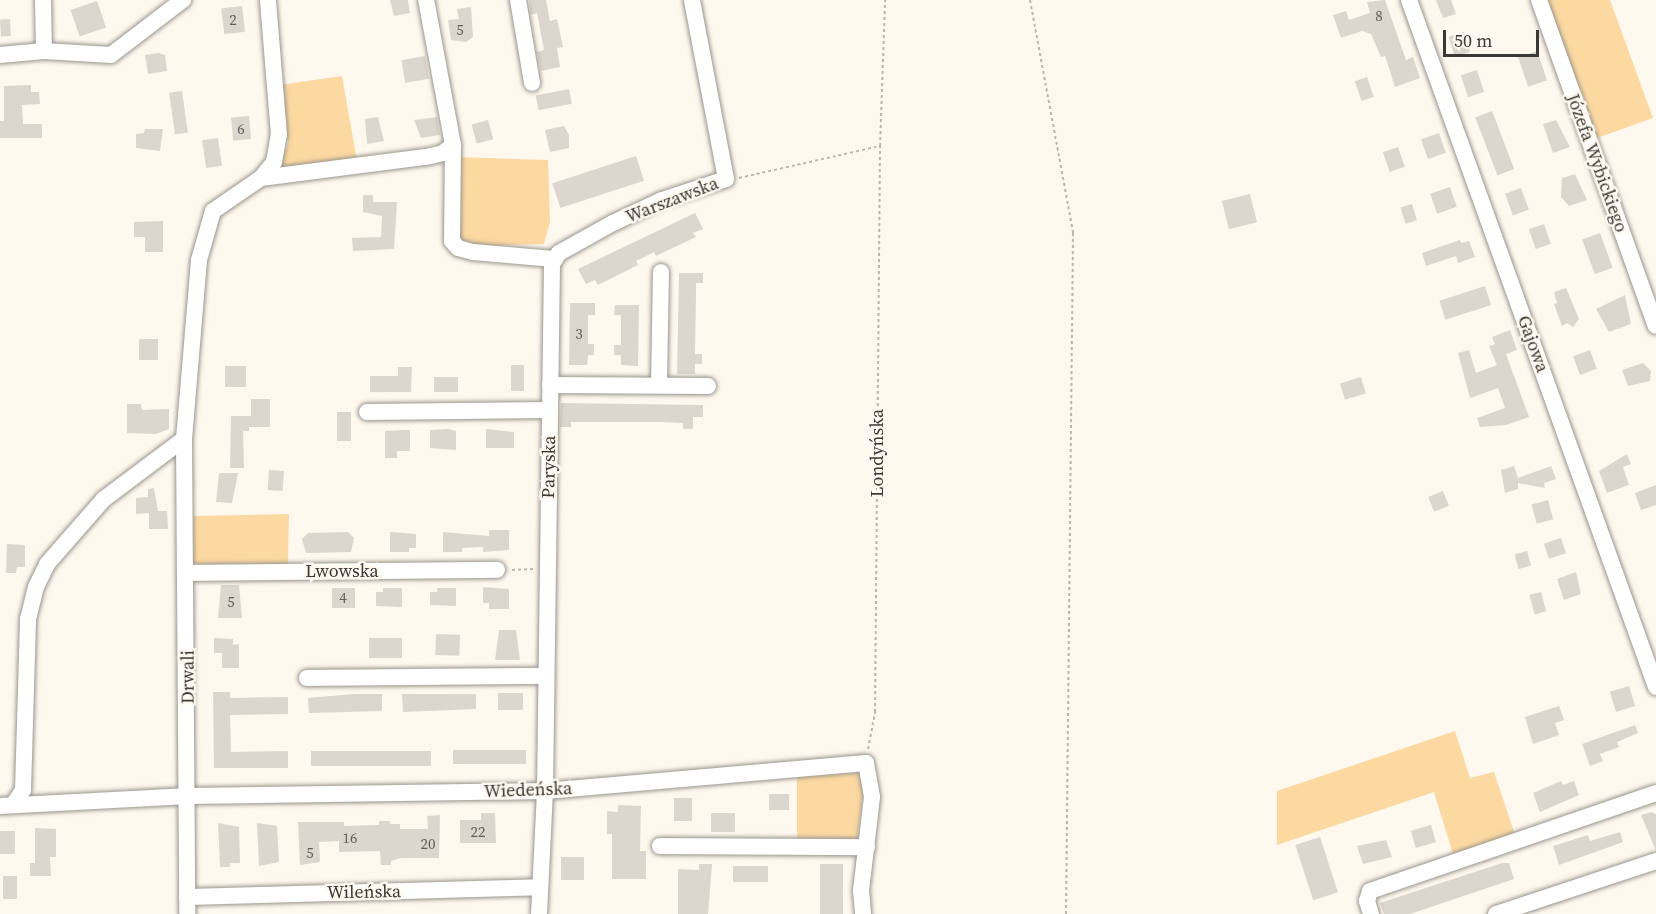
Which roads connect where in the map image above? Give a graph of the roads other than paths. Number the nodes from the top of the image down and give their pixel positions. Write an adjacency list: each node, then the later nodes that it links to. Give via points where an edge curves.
1 (43, 0): 9 (street)
2 (183, 0): 9 (street, via 111,55)
3 (268, 0): 13 (street, via 279,135 274,162)
4 (426, 0): 12 (street)
5 (518, 0): 11 (street)
6 (692, 0): 14 (street, Warszawska, via 726,179 632,214)
7 (1409, 0): 27 (street, Gajowa)
8 (1539, 0): 16 (street, Józefa Wybickiego)
9 (44, 51): 10 (street)
10 (0, 55)
11 (532, 83)
12 (453, 145): 13 (street, via 443,153 426,156); 14 (street, via 452,241 458,248)
13 (261, 178): 22 (street, Drwali, via 213,211 199,260)
14 (554, 259): 17 (street, Paryska)
15 (661, 272): 18 (street)
16 (1656, 326)
17 (550, 385): 18 (street); 20 (street, Paryska)
18 (659, 385): 19 (street)
19 (708, 386)
20 (549, 410): 21 (street); 25 (street, Paryska)
21 (367, 412)
22 (184, 440): 24 (street, Drwali); 31 (street, via 104,499 47,564 28,619 23,790)
23 (497, 570): 24 (street, Lwowska)
24 (187, 573): 30 (street, Drwali)
25 (546, 676): 26 (street); 28 (street, Paryska)
26 (307, 678)
27 (1656, 687)
28 (545, 791): 30 (street, Wiedeńska); 33 (street, Wiedeńska, via 866,763 872,797); 35 (street, Paryska)
29 (1656, 793): 40 (street, via 1370,891 1367,902)
30 (189, 796): 31 (street, Wiedeńska); 36 (street, Drwali)
31 (7, 805)
32 (660, 846): 33 (street)
33 (867, 847): 39 (street, via 861,890)
34 (1656, 861): 41 (street)
35 (540, 887): 36 (street, Wileńska); 38 (street, Paryska)
36 (187, 897): 37 (street, Drwali)
37 (187, 914)
38 (539, 914)
39 (863, 914)
40 (1371, 914)
41 (1496, 914)

